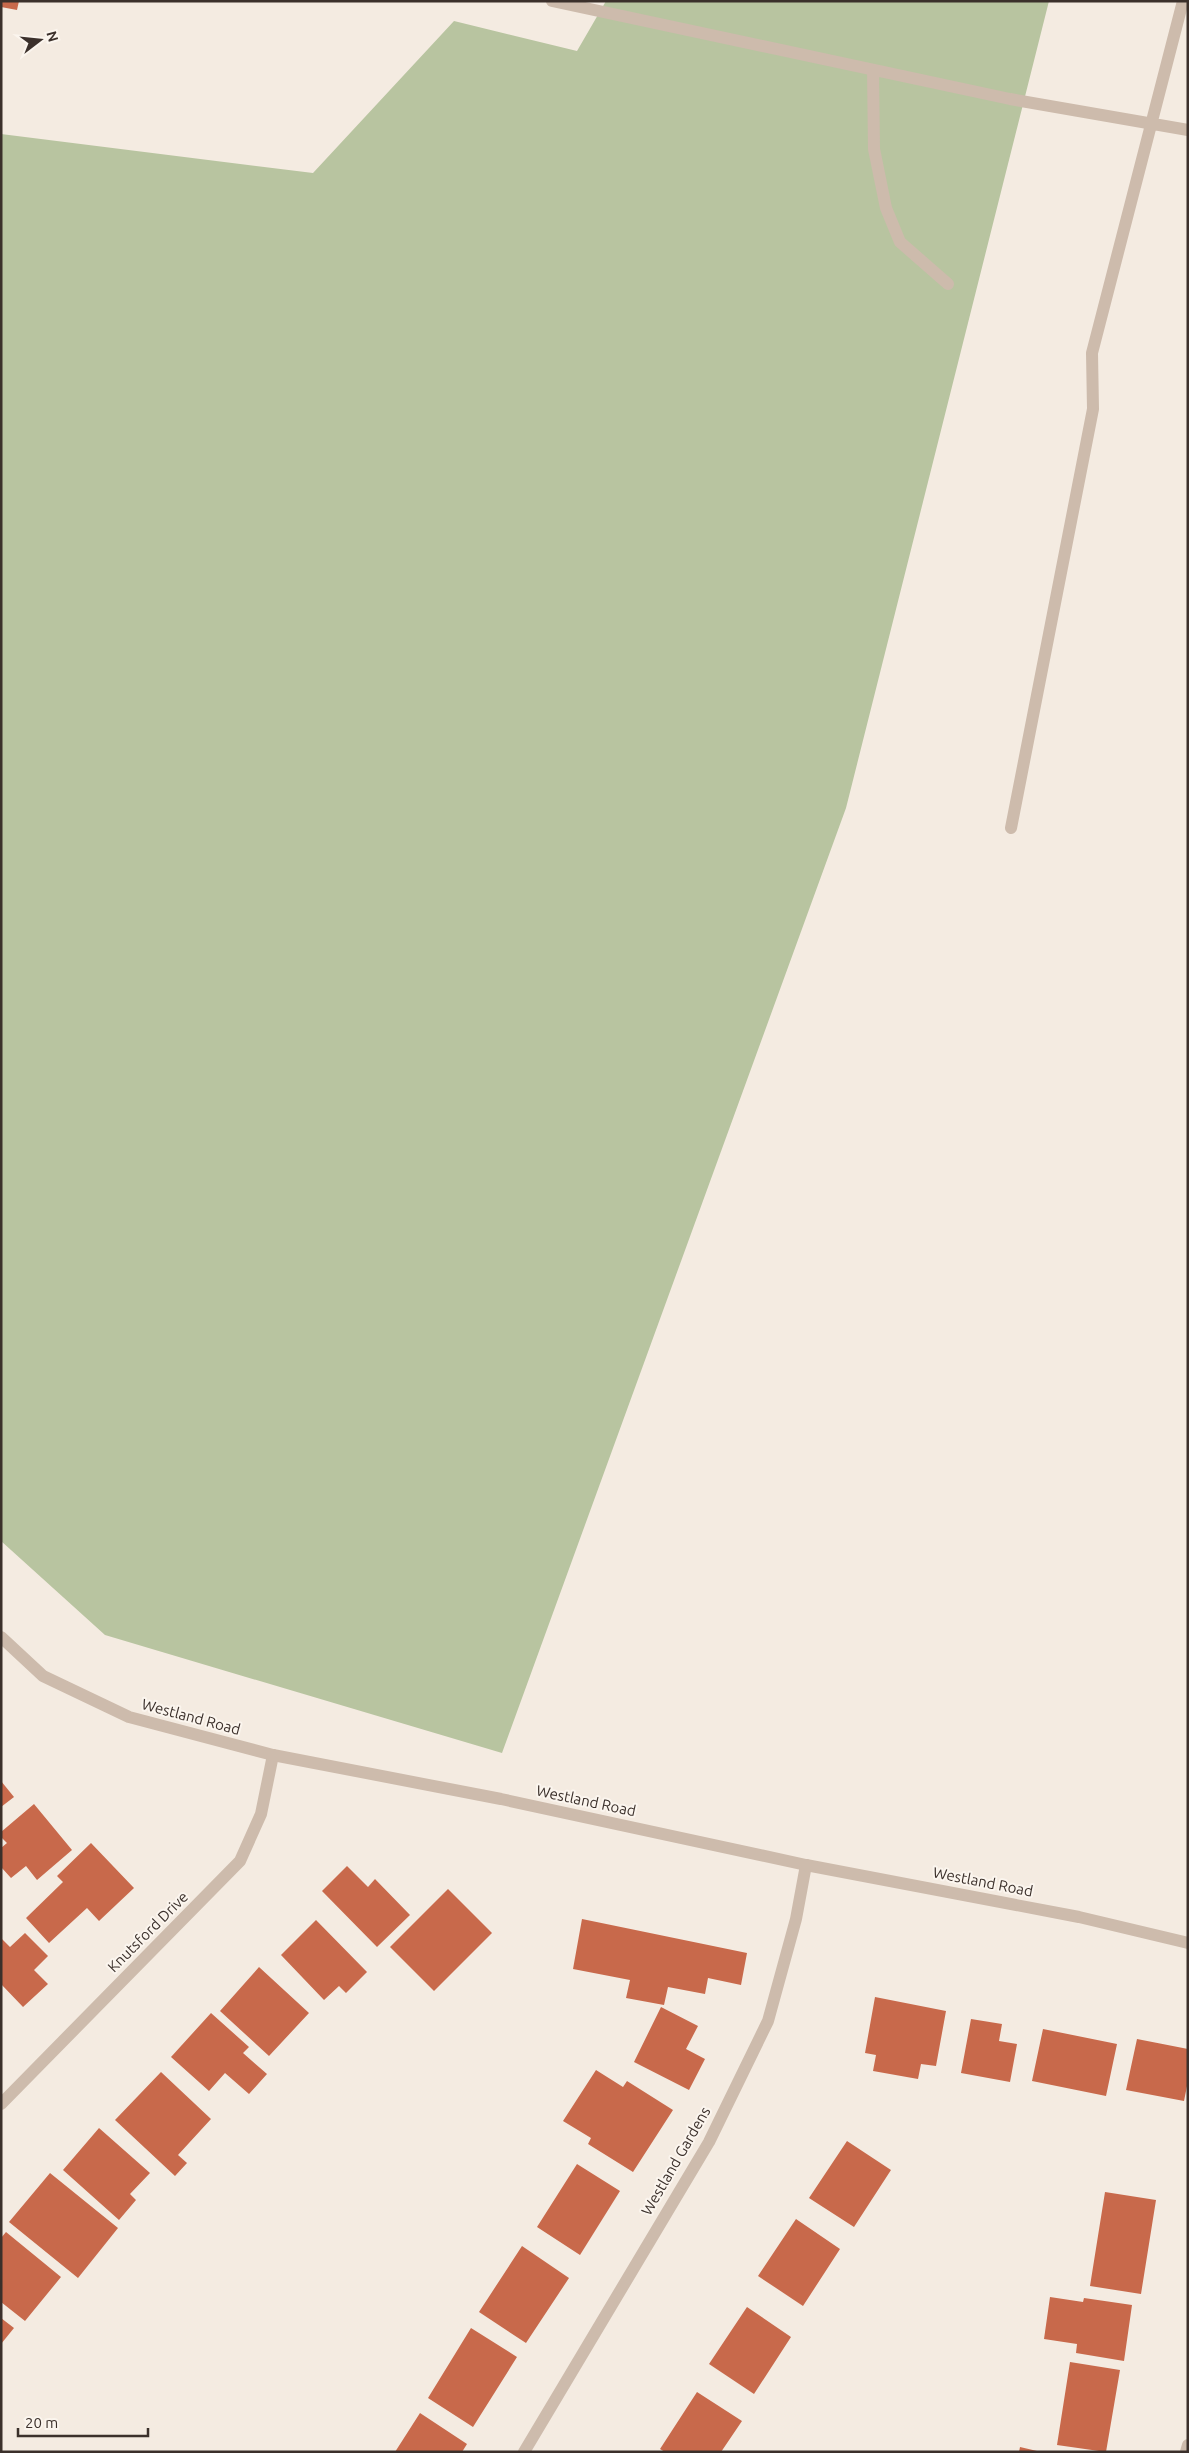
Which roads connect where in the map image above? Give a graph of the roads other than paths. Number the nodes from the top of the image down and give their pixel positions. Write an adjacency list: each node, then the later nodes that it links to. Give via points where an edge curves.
1 (552, 1): 3 (street)
2 (1183, 1): 4 (street)
3 (873, 70): 4 (street); 6 (street, via 874,149 886,208 900,242)
4 (1152, 124): 5 (street); 7 (street, via 1092,353 1093,409)
5 (1188, 130)
6 (948, 284)
7 (1011, 828)
8 (1, 1637): 9 (street, Westland Road, via 43,1676 128,1717)
9 (273, 1756): 10 (street, Westland Road, via 501,1799); 12 (street, Knutsford Drive, via 261,1814 240,1862)
10 (806, 1865): 11 (street, Westland Road, via 1079,1917); 14 (street, Westland Gardens, via 796,1919 768,2021 708,2142)
11 (1188, 1943)
12 (1, 2104)
13 (1188, 2446): 15 (street)
14 (524, 2452)
15 (1186, 2452)

